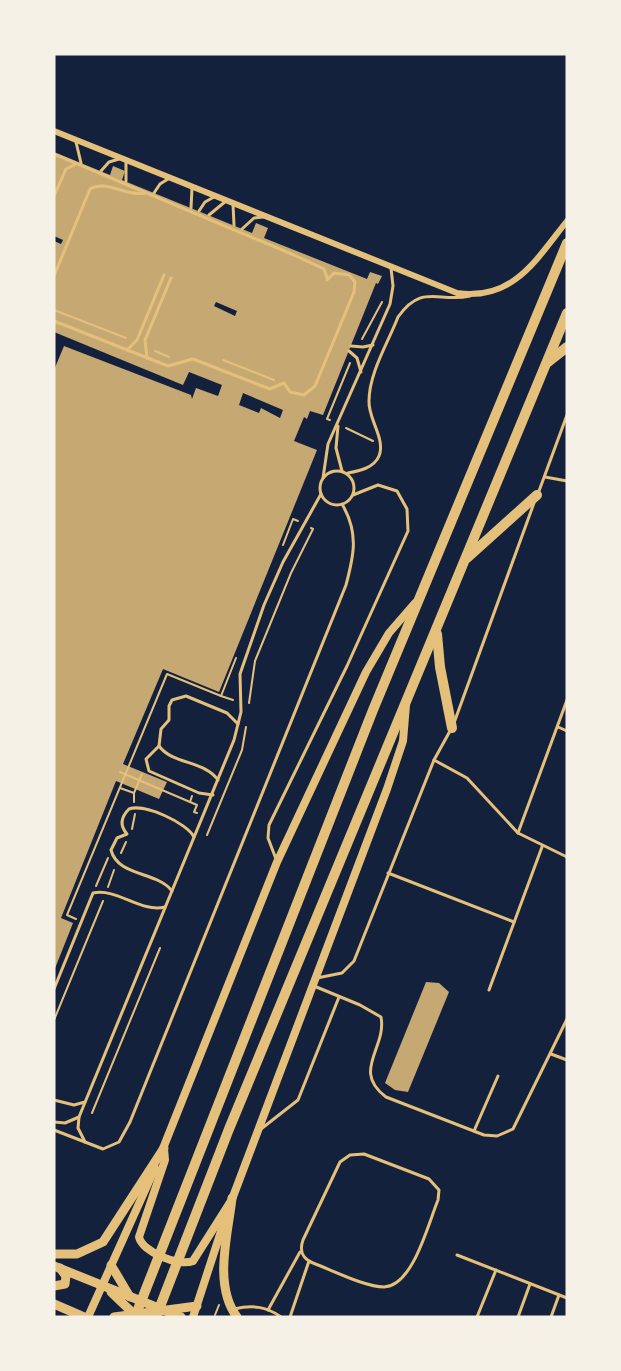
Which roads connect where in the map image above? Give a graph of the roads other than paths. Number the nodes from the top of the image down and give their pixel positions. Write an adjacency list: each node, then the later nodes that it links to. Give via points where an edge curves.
1 (54, 131): 2 (street)
2 (74, 140): 4 (street); 5 (lane)
3 (54, 154): 5 (lane)
4 (123, 160): 6 (lane, via 109,162); 7 (street); 8 (lane)
5 (79, 164): 10 (lane); 12 (lane, via 66,169)
6 (101, 171)
7 (170, 179): 9 (street); 11 (lane, via 163,181)
8 (126, 181)
9 (192, 188): 13 (street); 16 (lane)
10 (146, 193): 26 (lane, via 128,194 100,185 90,189); 36 (lane, via 321,267 327,280 334,273 344,273 352,278 355,287 315,386 308,393 294,394 284,383 270,389 193,359 171,366)
11 (154, 193)
12 (54, 196)
13 (214, 196): 14 (street); 17 (lane)
14 (226, 201): 15 (street); 18 (lane)
15 (233, 204): 19 (street); 21 (lane)
16 (191, 208)
17 (199, 211)
18 (208, 215)
19 (264, 217): 22 (lane, via 254,218); 24 (street)
20 (567, 221): 28 (street, via 516,280 495,291)
21 (234, 225)
22 (242, 229)
23 (567, 243): 51 (highway)
24 (391, 268): 28 (street); 31 (lane, via 390,304)
25 (164, 275): 34 (lane, via 138,340)
26 (54, 276)
27 (171, 278): 36 (lane, via 145,340)
28 (472, 295): 42 (lane, via 422,296 398,317 370,391 370,415 381,446 379,456 372,465)
29 (567, 313): 37 (highway)
30 (54, 321): 34 (lane)
31 (373, 345): 32 (lane); 38 (lane)
32 (351, 346)
33 (567, 347): 37 (highway)
34 (127, 350): 36 (lane)
35 (349, 351): 38 (lane, via 357,358)
36 (147, 358)
37 (546, 364): 50 (highway)
38 (361, 374): 40 (lane)
39 (567, 416): 43 (lane)
40 (339, 424): 41 (lane, via 336,448); 44 (lane, via 328,444)
41 (342, 471): 42 (lane); 44 (lane, via 335,470)
42 (348, 473): 47 (lane, via 354,483)
43 (545, 477): 45 (lane); 48 (lane)
44 (323, 478): 46 (lane)
45 (567, 481)
46 (321, 494): 49 (lane, via 327,502); 55 (lane, via 283,562 244,662 239,680)
47 (353, 495): 49 (lane); 68 (lane, via 378,485 397,491 407,509 408,531 269,825 268,838)
48 (537, 495): 50 (highway); 57 (lane)
49 (342, 504): 89 (lane, via 353,528 354,554 322,647 123,1135 103,1149)
50 (465, 560): 52 (highway)
51 (417, 601): 68 (street, via 389,633 371,662); 110 (highway)
52 (437, 630): 53 (highway); 57 (highway)
53 (406, 699): 73 (street, via 397,761); 109 (highway, via 229,1129)
54 (567, 700): 56 (lane)
55 (239, 725): 59 (lane, via 227,713 186,696 172,700 169,720 160,729); 61 (lane)
56 (557, 726): 58 (lane); 63 (lane)
57 (452, 728): 60 (lane)
58 (567, 731)
59 (159, 746): 61 (lane, via 169,757 209,771); 62 (lane, via 146,759 147,767 199,793)
60 (434, 760): 63 (lane, via 467,778); 69 (lane)
61 (218, 780): 62 (lane)
62 (213, 795): 64 (lane)
63 (518, 834): 65 (lane)
64 (194, 837): 70 (lane); 70 (lane, via 183,826 146,808 129,809 122,819 127,834 117,838 111,850 117,862)
65 (543, 847): 67 (lane); 72 (lane)
66 (567, 851): 67 (lane)
67 (566, 856)
68 (277, 862): 90 (street)
69 (388, 873): 72 (lane); 73 (lane, via 354,961 342,973)
70 (172, 891): 71 (lane)
71 (165, 907): 74 (lane, via 149,907 93,893); 83 (lane)
72 (514, 922): 75 (lane)
73 (315, 982): 76 (lane); 88 (street)
74 (54, 989)
75 (489, 990)
76 (340, 996): 87 (lane, via 381,1017 370,1067 378,1091); 88 (lane, via 298,1100)
77 (567, 1020): 78 (lane)
78 (565, 1029): 79 (lane)
79 (551, 1054): 80 (lane); 87 (lane, via 513,1129 497,1136)
80 (567, 1060)
81 (498, 1076): 87 (lane)
82 (54, 1100): 83 (lane, via 74,1105)
83 (85, 1102): 84 (lane)
84 (79, 1117): 85 (lane, via 65,1123); 89 (lane, via 78,1128)
85 (54, 1122)
86 (54, 1130): 89 (lane)
87 (474, 1131)
88 (257, 1132): 91 (street)
89 (85, 1142)
90 (164, 1148): 91 (street, via 165,1160 140,1233 145,1248 181,1263 193,1262); 93 (main road, via 103,1242 77,1254); 96 (street)
91 (232, 1198): 106 (street); 108 (main road, via 224,1277)
92 (301, 1250): 95 (lane); 95 (lane, via 337,1167 350,1155 364,1154 424,1176 437,1185 438,1200 410,1269 397,1284 377,1286); 107 (lane)
93 (54, 1254)
94 (457, 1255): 98 (lane)
95 (309, 1261): 116 (lane)
96 (111, 1265): 100 (street); 102 (main road)
97 (57, 1267): 100 (main road); 101 (main road, via 66,1276 65,1284)
98 (496, 1270): 99 (lane); 117 (lane)
99 (530, 1284): 103 (lane); 118 (lane)
100 (102, 1285): 102 (main road); 110 (main road); 111 (street)
101 (54, 1286)
102 (128, 1295): 109 (main road); 110 (main road)
103 (560, 1295): 104 (lane); 119 (lane)
104 (567, 1298)
105 (54, 1304): 111 (main road)
106 (196, 1305): 109 (main road); 114 (street)
107 (268, 1310): 108 (lane, via 248,1306); 115 (lane)
108 (234, 1313)
109 (161, 1314): 110 (main road); 113 (main road)
110 (139, 1316): 112 (main road)
111 (86, 1317)
112 (114, 1317)
113 (181, 1317)
114 (193, 1317)
115 (281, 1317)
116 (290, 1317)
117 (477, 1317)
118 (518, 1317)
119 (551, 1317)

